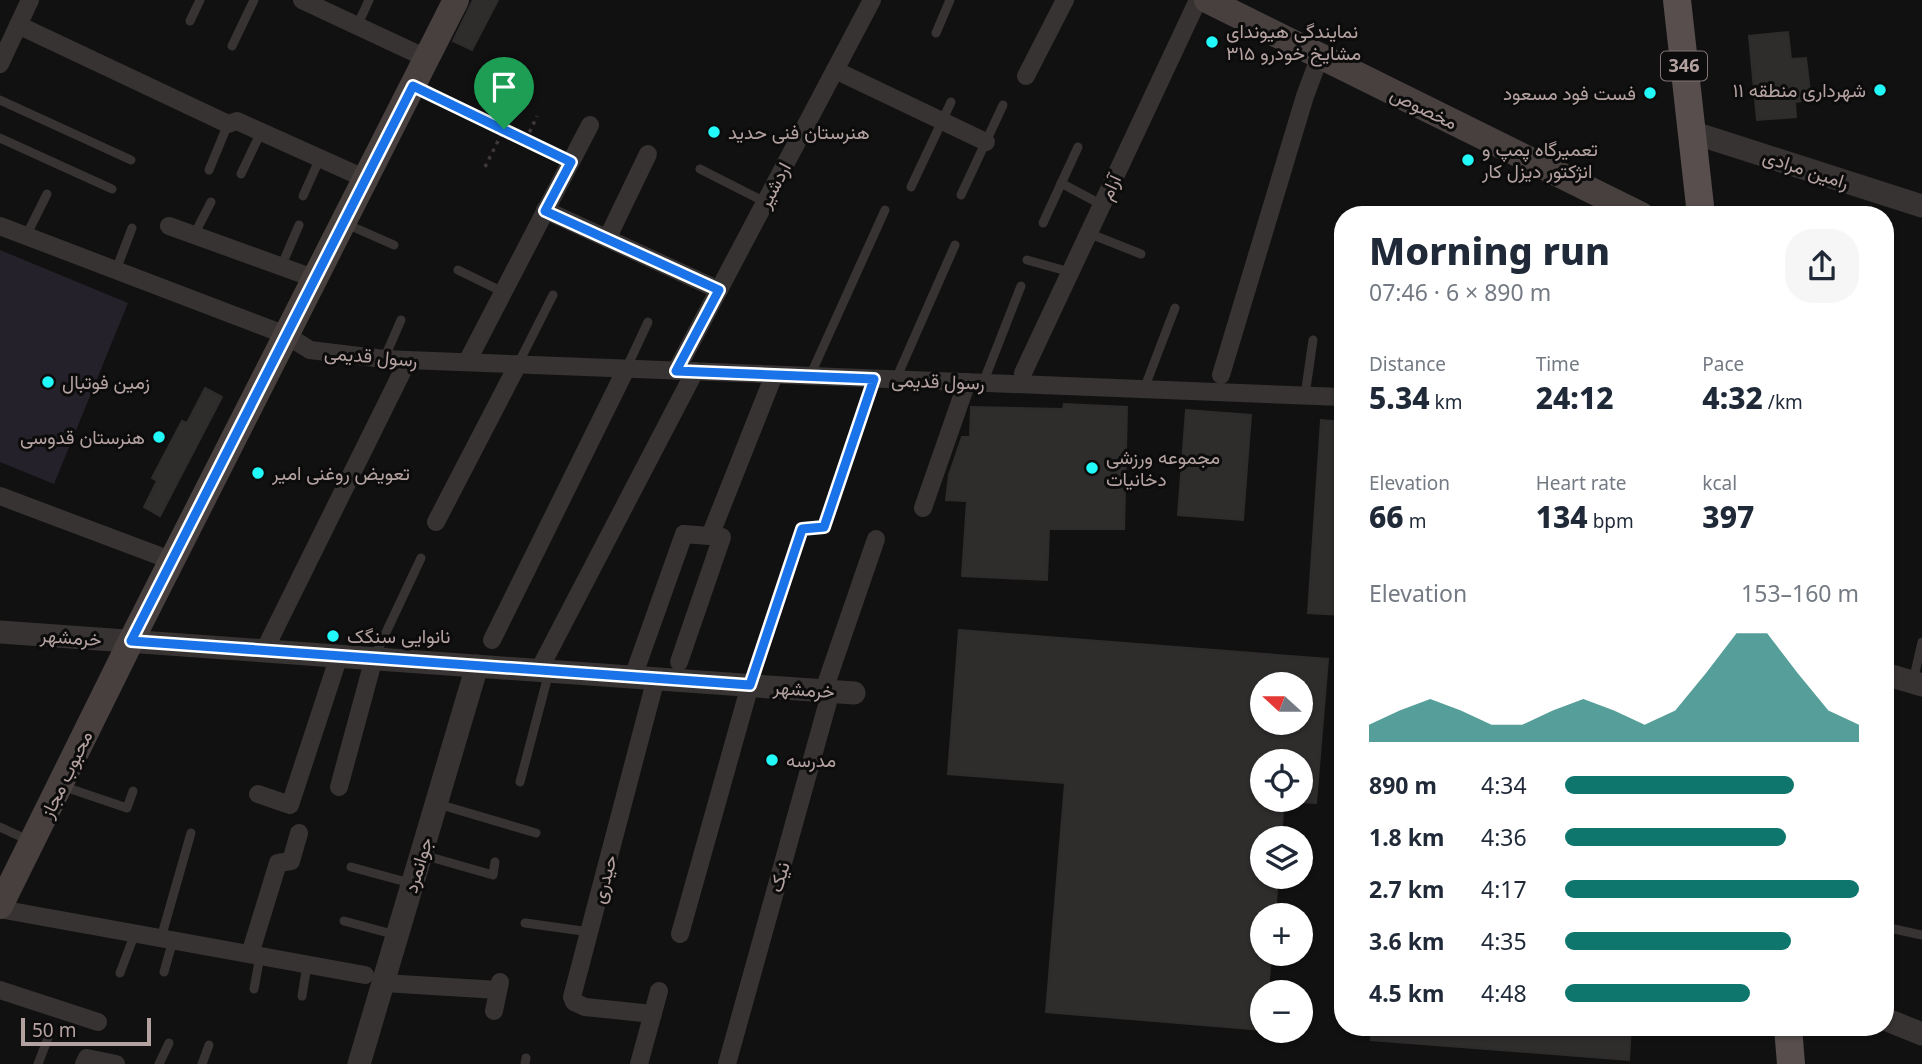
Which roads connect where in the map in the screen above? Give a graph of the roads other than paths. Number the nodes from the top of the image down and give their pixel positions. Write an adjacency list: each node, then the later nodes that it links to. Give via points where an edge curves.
1 (30, 0): 14 (street)
2 (200, 0): 13 (lane)
3 (254, 0): 17 (lane)
4 (302, 0): 15 (street)
5 (369, 0): 15 (lane)
6 (456, 0): 19 (main road, محبوب مجاز)
7 (872, 0): 21 (street, اردشیر)
8 (950, 0): 16 (lane)
9 (1065, 0): 22 (street)
10 (1198, 0): 49 (street, آرام)
11 (1207, 0): 18 (main road, مخصوص)
12 (1678, 0): 30 (main road, 346)
13 (190, 21)
14 (18, 24): 20 (street); 27 (street)
15 (357, 26): 19 (street)
16 (936, 33)
17 (232, 46)
18 (1320, 56): 50 (main road, مخصوص); 92 (street)
19 (426, 58): 40 (main road, محبوب مجاز)
20 (0, 64)
21 (835, 70): 26 (street); 48 (street, اردشیر)
22 (1026, 76)
23 (0, 100): 36 (lane)
24 (951, 102): 26 (lane)
25 (1003, 105): 32 (lane)
26 (942, 121): 32 (street); 42 (lane)
27 (228, 124): 29 (street, via 237,121); 38 (lane)
28 (590, 125): 54 (street)
29 (261, 132): 35 (street); 39 (lane)
30 (1691, 132): 51 (main road, 346); 52 (street, رامین مرادی)
31 (0, 138): 43 (lane)
32 (986, 142): 46 (lane)
33 (1078, 147): 41 (lane)
34 (648, 153): 64 (street)
35 (320, 158): 40 (street); 45 (lane)
36 (131, 160)
37 (700, 169): 48 (lane)
38 (209, 170)
39 (241, 174)
40 (366, 179): 55 (main road, محبوب مجاز)
41 (1061, 183): 49 (lane); 56 (lane)
42 (911, 187)
43 (112, 189)
44 (47, 194): 63 (lane)
45 (303, 195)
46 (961, 195)
47 (211, 202): 62 (lane)
48 (765, 202): 75 (street, اردشیر)
49 (1102, 205): 61 (street, آرام)
50 (1623, 206)
51 (1700, 206)
52 (1922, 206)
53 (885, 210): 93 (lane)
54 (545, 211): 64 (street); 76 (street)
55 (344, 223): 66 (lane); 73 (main road, محبوب مجاز)
56 (1043, 223)
57 (299, 225): 69 (lane)
58 (0, 226): 63 (street, رسول قدیمی)
59 (169, 226): 62 (street)
60 (132, 228): 70 (lane)
61 (1088, 233): 67 (lane); 72 (street, آرام)
62 (194, 235): 69 (street)
63 (26, 236): 70 (street, رسول قدیمی)
64 (607, 239): 75 (street)
65 (955, 244): 94 (lane)
66 (394, 245)
67 (1140, 254)
68 (1027, 260): 72 (lane)
69 (281, 267): 73 (street)
70 (116, 270): 81 (street, رسول قدیمی)
71 (458, 270): 76 (lane)
72 (1070, 272): 90 (street, آرام)
73 (316, 279): 81 (main road, محبوب مجاز)
74 (1021, 286): 95 (lane)
75 (719, 290): 88 (street, اردشیر)
76 (503, 292): 85 (street)
77 (553, 295): 86 (lane)
78 (1175, 308): 96 (lane)
79 (401, 320): 83 (lane)
80 (648, 322): 87 (lane)
81 (286, 335): 83 (street, رسول قدیمی, via 310,350); 105 (main road, محبوب مجاز)
82 (1313, 340): 97 (lane)
83 (384, 359): 84 (street, رسول قدیمی)
84 (408, 360): 85 (street, رسول قدیمی); 110 (street)
85 (467, 362): 86 (street, رسول قدیمی)
86 (518, 364): 87 (street, رسول قدیمی); 101 (street)
87 (626, 369): 88 (street, رسول قدیمی); 107 (street)
88 (676, 371): 89 (street, رسول قدیمی)
89 (695, 371): 91 (street, رسول قدیمی); 115 (street)
90 (1023, 373)
91 (774, 375): 93 (street, رسول قدیمی); 102 (street)
92 (1222, 375)
93 (810, 376): 94 (street, رسول قدیمی)
94 (897, 379): 95 (street, رسول قدیمی)
95 (975, 382): 96 (street, رسول قدیمی); 100 (street)
96 (1144, 389): 97 (street, رسول قدیمی)
97 (1305, 395): 98 (street, رسول قدیمی)
98 (1334, 397)
99 (0, 496): 105 (street)
100 (923, 508)
101 (436, 522)
102 (710, 536): 113 (street, via 722,537); 116 (street, via 684,534)
103 (876, 539): 121 (street, نیک)
104 (421, 558): 112 (lane)
105 (173, 561): 108 (main road, محبوب مجاز)
106 (0, 632): 108 (street, خرمشهر)
107 (492, 640)
108 (131, 641): 110 (street, خرمشهر); 123 (main road, محبوب مجاز)
109 (1922, 642): 119 (lane)
110 (264, 650): 111 (street, خرمشهر)
111 (339, 656): 112 (street, خرمشهر); 126 (street, via 290,804)
112 (373, 658): 114 (street, خرمشهر); 124 (street)
113 (679, 662)
114 (477, 666): 115 (street, خرمشهر); 127 (street, جوانمرد)
115 (544, 671): 116 (street, خرمشهر); 122 (lane)
116 (633, 677): 118 (street, خرمشهر)
117 (1894, 677): 119 (street)
118 (656, 678): 120 (street, خرمشهر); 141 (street, حیدری)
119 (1917, 684)
120 (750, 685): 121 (street, خرمشهر); 143 (street)
121 (836, 691): 172 (street, نیک)
122 (520, 782)
123 (60, 785): 125 (lane, via 127,808); 132 (main road, محبوب مجاز)
124 (340, 787)
125 (133, 791)
126 (258, 794)
127 (436, 803): 131 (lane); 133 (street, جوانمرد)
128 (0, 827): 132 (lane)
129 (191, 833): 146 (lane)
130 (299, 834): 147 (street, via 290,861 278,863)
131 (536, 834)
132 (32, 842): 137 (main road, محبوب مجاز)
133 (422, 855): 134 (lane, via 493,875); 136 (street, جوانمرد)
134 (495, 862)
135 (351, 867): 136 (lane)
136 (413, 884): 144 (street, جوانمرد)
137 (0, 907): 142 (street)
138 (344, 920): 144 (lane)
139 (526, 923): 141 (lane)
140 (1894, 929): 145 (lane)
141 (590, 932): 157 (street, حیدری, via 574,1002)
142 (135, 933): 146 (street); 150 (lane)
143 (680, 934)
144 (397, 935): 151 (street, جوانمرد)
145 (1922, 935)
146 (167, 939): 147 (street); 149 (lane)
147 (255, 955): 148 (street); 152 (lane)
148 (307, 965): 151 (street); 155 (lane)
149 (164, 972)
150 (120, 973)
151 (374, 979): 156 (street, via 499,986); 170 (street, جوانمرد)
152 (254, 989)
153 (0, 990): 158 (street)
154 (659, 990): 157 (street)
155 (302, 996)
156 (494, 1011)
157 (653, 1014): 171 (street)
158 (98, 1021)
159 (1894, 1023): 160 (street)
160 (1922, 1034)
161 (1789, 1036): 173 (main road)
162 (48, 1038): 165 (lane)
163 (169, 1043): 168 (lane)
164 (209, 1045): 169 (lane)
165 (38, 1064)
166 (84, 1064): 167 (street, via 87,1058)
167 (116, 1064)
168 (159, 1064)
169 (202, 1064)
170 (359, 1064)
171 (639, 1064)
172 (727, 1064)
173 (1791, 1064)

